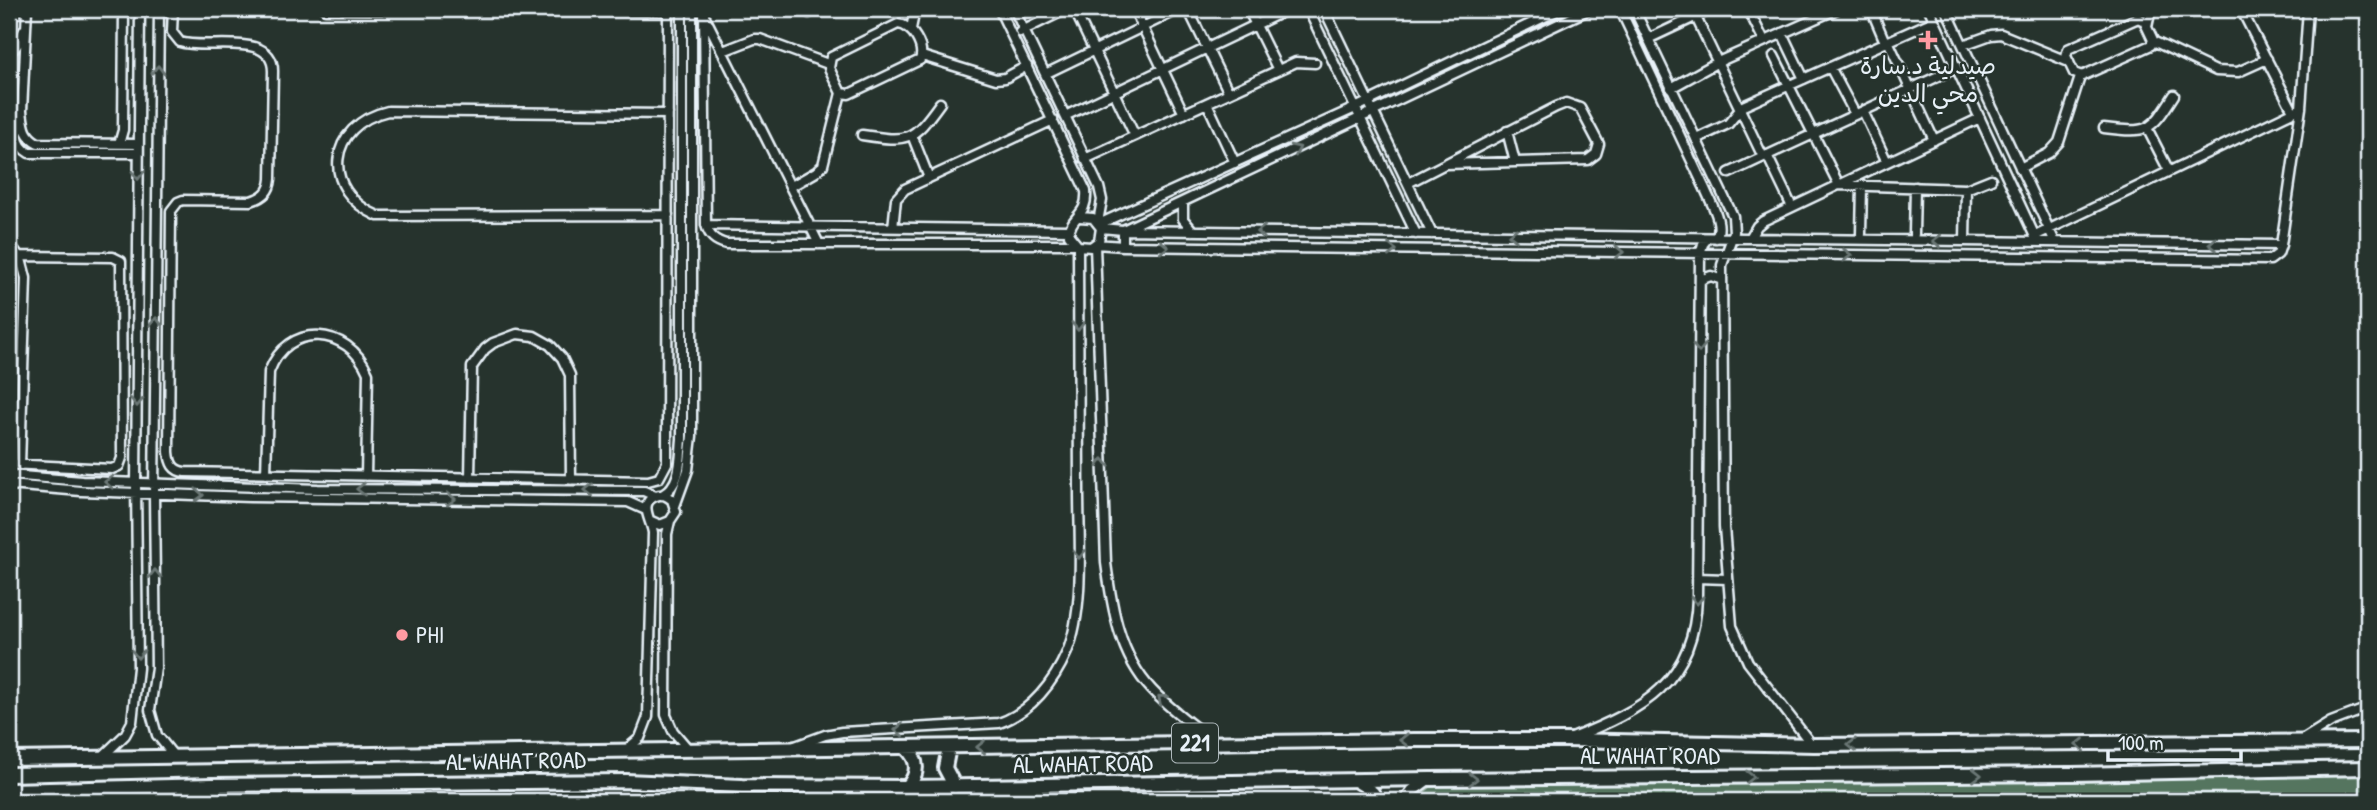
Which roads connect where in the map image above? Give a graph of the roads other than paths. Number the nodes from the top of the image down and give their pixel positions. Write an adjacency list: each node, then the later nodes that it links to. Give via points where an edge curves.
1 (27, 9): 40 (street)
2 (124, 9): 111 (street)
3 (140, 9): 80 (street)
4 (159, 9): 81 (street, one-way to 4)
5 (173, 9): 138 (street, via 172,32 180,42 259,47 270,57 273,71 269,190 251,201 183,200)
6 (324, 9): 35 (street)
7 (682, 9): 86 (street)
8 (692, 9): 87 (street)
9 (915, 9): 44 (street)
10 (999, 9): 47 (street)
11 (1014, 9): 45 (street)
12 (1067, 9): 45 (street)
13 (1074, 9): 56 (street)
14 (1134, 9): 42 (street)
15 (1180, 9): 42 (street)
16 (1188, 9): 54 (street)
17 (1248, 9): 41 (street)
18 (1289, 9): 41 (street)
19 (1308, 9): 88 (street)
20 (1324, 9): 83 (street)
21 (1560, 9): 48 (street)
22 (1590, 9): 55 (street)
23 (1620, 9): 128 (street)
24 (1634, 9): 49 (street)
25 (1712, 9): 37 (street)
26 (1748, 9): 50 (street)
27 (1813, 9): 38 (street)
28 (1837, 9): 38 (street)
29 (1871, 9): 52 (street)
30 (1929, 9): 39 (street)
31 (1946, 9): 53 (street)
32 (2151, 9): 43 (street)
33 (2241, 9): 61 (street)
34 (2308, 9): 89 (street)
35 (668, 10): 94 (street)
36 (704, 11): 57 (street); 144 (street)
37 (1694, 13): 49 (street); 62 (street)
38 (1817, 18): 46 (street)
39 (1934, 21): 52 (street); 68 (street)
40 (26, 24): 58 (street); 91 (street)
41 (1256, 25): 54 (street); 70 (street)
42 (1142, 27): 56 (street); 69 (street)
43 (2147, 27): 51 (street); 63 (street, via 2138,18 2070,48 2066,53)
44 (911, 29): 60 (street); 65 (street, via 898,24 831,57)
45 (1024, 30): 47 (street); 71 (street)
46 (1782, 33): 50 (street); 73 (street)
47 (1012, 35): 66 (street)
48 (1501, 38): 55 (street); 83 (street)
49 (1648, 39): 75 (street)
50 (1764, 41): 62 (street)
51 (2153, 41): 61 (street, via 2227,73); 72 (street, via 2150,47)
52 (1887, 42): 67 (street); 76 (street)
53 (1963, 46): 63 (street, via 2001,34); 103 (street)
54 (1207, 48): 69 (street); 79 (street)
55 (1507, 48): 92 (street)
56 (1094, 50): 71 (street); 77 (street)
57 (723, 51): 65 (street, via 760,39); 131 (street)
58 (9, 54)
59 (1774, 55): 74 (street)
60 (922, 56): 66 (street, via 996,79); 78 (street, via 849,94)
61 (2267, 59): 89 (street)
62 (1718, 62): 75 (street); 90 (street)
63 (2069, 62): 72 (street)
64 (1315, 63): 70 (street, via 1296,62)
65 (828, 64): 78 (street)
66 (1027, 66): 99 (street)
67 (1830, 67): 73 (street); 93 (street)
68 (1956, 68): 76 (street); 98 (street)
69 (1163, 69): 77 (street); 95 (street)
70 (1278, 71): 79 (street)
71 (1045, 74): 96 (street)
72 (2080, 76): 121 (street, via 2059,142 2049,153)
73 (1804, 79): 74 (street)
74 (1789, 85): 90 (street); 104 (street)
75 (1671, 88): 108 (street)
76 (1911, 89): 93 (street); 110 (street)
77 (1114, 92): 96 (street); 107 (street)
78 (841, 93): 131 (street, via 823,166)
79 (1229, 93): 85 (street)
80 (139, 94): 81 (street); 112 (street)
81 (157, 95): 139 (street)
82 (2174, 95): 101 (street, via 2163,114)
83 (1368, 101): 88 (street); 92 (street)
84 (940, 103): 106 (street)
85 (1207, 103): 95 (street); 119 (street)
86 (682, 105): 87 (street); 173 (street)
87 (692, 105): 202 (street, via 692,436 688,470)
88 (1355, 108): 97 (street); 113 (street)
89 (2297, 109): 122 (street); 169 (street)
90 (1740, 110): 108 (street, via 1728,124); 114 (street)
91 (22, 111): 111 (street, via 27,135 38,143); 112 (street, via 18,140 29,153)
92 (1373, 112): 97 (street); 127 (street)
93 (1859, 113): 104 (street); 118 (street)
94 (668, 114): 142 (street); 142 (street, via 388,111 372,115 346,136 339,169 351,199 378,216)
95 (1184, 114): 107 (street)
96 (1065, 116): 115 (street)
97 (1360, 118): 116 (street, one-way to 97); 153 (street)
98 (1980, 118): 109 (street); 110 (street)
99 (1053, 120): 124 (street); 135 (street)
100 (2104, 128): 101 (street)
101 (2147, 128): 122 (street)
102 (1507, 131): 117 (street); 117 (street, via 1566,103 1580,108 1598,139 1596,154 1588,160); 120 (street)
103 (2004, 133): 109 (street); 121 (street)
104 (1814, 134): 114 (street); 129 (street)
105 (862, 135): 106 (street, via 888,140)
106 (912, 135): 124 (street)
107 (1135, 136): 115 (street)
108 (1696, 138): 125 (street)
109 (1990, 139): 161 (street)
110 (1934, 140): 118 (street)
111 (119, 144): 112 (street)
112 (138, 148): 191 (street, one-way to 191)
113 (1267, 149): 116 (street); 119 (street)
114 (1765, 156): 123 (street); 140 (street)
115 (1085, 159): 132 (street)
116 (1273, 160): 137 (street)
117 (1515, 162): 120 (street)
118 (1887, 162): 129 (street)
119 (1235, 163): 141 (street)
120 (1445, 164): 127 (street)
121 (2020, 168): 148 (street)
122 (2169, 171): 148 (street)
123 (1729, 173)
124 (929, 178): 147 (street, via 900,193 894,204)
125 (1717, 179): 128 (street); 160 (street, via 1734,220)
126 (1992, 179): 134 (street)
127 (1408, 184): 154 (street)
128 (1704, 185): 159 (street, via 1718,221 1719,234)
129 (1839, 185): 130 (street); 140 (street)
130 (1862, 186): 133 (street); 155 (street)
131 (790, 187): 146 (street)
132 (1099, 187): 135 (street); 136 (street)
133 (1915, 187): 134 (street); 156 (street)
134 (1966, 189): 163 (street)
135 (1086, 191): 143 (street)
136 (1102, 201): 141 (street, via 1113,212); 145 (street)
137 (1182, 203): 150 (street); 151 (street, via 1183,219)
138 (174, 205): 139 (street); 183 (street, via 171,464 185,472)
139 (157, 206): 192 (street, one-way to 139)
140 (1792, 207): 158 (street, via 1763,221)
141 (1124, 213): 145 (street)
142 (668, 215): 172 (street)
143 (1080, 217): 145 (street, via 1093,218); 149 (street)
144 (706, 225): 146 (street); 166 (street, via 713,238 726,244)
145 (1099, 225): 150 (street); 167 (street, via 1101,237)
146 (810, 226): 147 (street); 166 (street)
147 (893, 228): 149 (street)
148 (2048, 229): 161 (street); 164 (street)
149 (1069, 230): 168 (street)
150 (1123, 230): 151 (street); 170 (street)
151 (1193, 231): 152 (street, one-way to 151)
152 (1293, 233): 153 (street); 171 (street)
153 (1416, 234): 154 (street)
154 (1432, 234): 157 (street, one-way to 154)
155 (1861, 234)
156 (1914, 234)
157 (1542, 236): 159 (street); 174 (street)
158 (1750, 238): 160 (street); 162 (street)
159 (1712, 239): 160 (street); 175 (street, via 1703,244)
160 (1730, 239): 176 (street)
161 (2037, 239): 163 (street); 164 (street)
162 (1881, 240): 163 (street, one-way to 162); 178 (street)
163 (1965, 241)
164 (2055, 242): 169 (street, one-way to 164)
165 (9, 243): 177 (street)
166 (819, 244): 168 (street)
167 (1096, 244): 168 (street, via 1087,248); 170 (street); 220 (street, one-way to 167, via 1137,672 1119,633 1110,597)
168 (1077, 245): 224 (street, one-way to 224, via 1079,565 1073,631 1058,669 1033,702 999,723 825,734)
169 (2281, 245): 178 (street, via 2274,257 2265,261)
170 (1123, 246): 171 (street, one-way to 171)
171 (1292, 248): 174 (street, one-way to 174)
172 (668, 249): 173 (street); 190 (street, via 666,468 659,478 648,481)
173 (681, 250): 200 (street, via 680,456 674,485)
174 (1541, 251): 175 (street, one-way to 175)
175 (1700, 254): 176 (street); 179 (street)
176 (1725, 254): 178 (street, one-way to 178); 180 (street)
177 (19, 256): 182 (street, via 26,278); 182 (street, via 116,257 122,264 121,462 112,469)
178 (1881, 256)
179 (1700, 280): 180 (street, via 1711,276); 206 (street, one-way to 206)
180 (1722, 280): 207 (street)
181 (9, 464): 182 (street)
182 (20, 465)
183 (266, 474): 185 (street); 187 (street, via 268,372 287,345 318,335 354,350 368,373)
184 (9, 475): 186 (street)
185 (318, 475): 187 (street); 196 (street)
186 (28, 476): 191 (street, one-way to 186); 194 (street)
187 (366, 476): 188 (street)
188 (470, 478): 189 (street); 190 (street, via 472,367 500,338 526,334 550,345 570,375)
189 (519, 479): 190 (street); 197 (street)
190 (571, 480)
191 (136, 483): 192 (street); 198 (street)
192 (154, 483): 195 (street); 199 (street)
193 (9, 485): 194 (street)
194 (28, 486): 198 (street)
195 (250, 487): 196 (street); 201 (street)
196 (318, 489): 197 (street, one-way to 196)
197 (519, 490): 200 (street, one-way to 197)
198 (136, 493): 199 (street); 212 (street)
199 (154, 494): 201 (street, one-way to 201); 213 (street, one-way to 199)
200 (658, 495): 202 (street, via 668,496); 203 (street)
201 (250, 497): 203 (street, one-way to 203, via 628,502)
202 (675, 506): 205 (street)
203 (646, 510): 204 (street)
204 (651, 521): 205 (street, via 660,525); 208 (street)
205 (670, 521): 209 (street)
206 (1697, 578): 207 (street); 217 (street, one-way to 217, via 1693,633 1666,685 1629,712)
207 (1727, 579): 221 (street, via 1738,644)
208 (651, 584): 209 (street); 210 (street)
209 (667, 585): 211 (street)
210 (650, 614): 211 (street); 225 (street, via 647,723 640,738)
211 (666, 614): 226 (street, via 666,715)
212 (137, 623): 213 (street); 215 (street, one-way to 215)
213 (155, 623): 214 (street, via 156,667)
214 (151, 690): 215 (street); 227 (street, via 154,728)
215 (135, 691): 228 (street, via 129,728)
216 (2368, 708): 219 (street, via 2331,722)
217 (1566, 740): 220 (highway, AL WAHAT ROAD / 221, one-way to 220); 221 (highway, AL WAHAT ROAD / 221)
218 (2368, 741): 219 (highway, AL WAHAT ROAD / 221)
219 (2300, 742): 221 (highway, AL WAHAT ROAD / 221, one-way to 221)
220 (1215, 743): 222 (highway, AL WAHAT ROAD / 221, one-way to 222)
221 (1812, 745)
222 (949, 747): 223 (highway, AL WAHAT ROAD / 221); 235 (highway, via 945,768)
223 (906, 748): 224 (highway, AL WAHAT ROAD / 221); 234 (highway, via 916,767)
224 (786, 749): 226 (highway, AL WAHAT ROAD / 221)
225 (625, 751): 226 (highway, AL WAHAT ROAD / 221); 227 (highway, AL WAHAT ROAD / 221)
226 (690, 751)
227 (173, 755): 228 (highway, AL WAHAT ROAD / 221)
228 (103, 757): 229 (highway, AL WAHAT ROAD / 221)
229 (9, 759)
230 (2368, 768): 231 (highway, AL WAHAT ROAD / 221, one-way to 230)
231 (1430, 779): 232 (highway, AL WAHAT ROAD / 221); 239 (street)
232 (1355, 781): 235 (highway, AL WAHAT ROAD / 221); 238 (street)
233 (212, 785): 234 (highway, AL WAHAT ROAD / 221, via 626,780); 236 (highway, AL WAHAT ROAD / 221); 237 (street)
234 (907, 787): 235 (highway, AL WAHAT ROAD / 221)
235 (955, 787)
236 (9, 790)
237 (169, 801)
238 (1379, 801)
239 (1405, 801)

